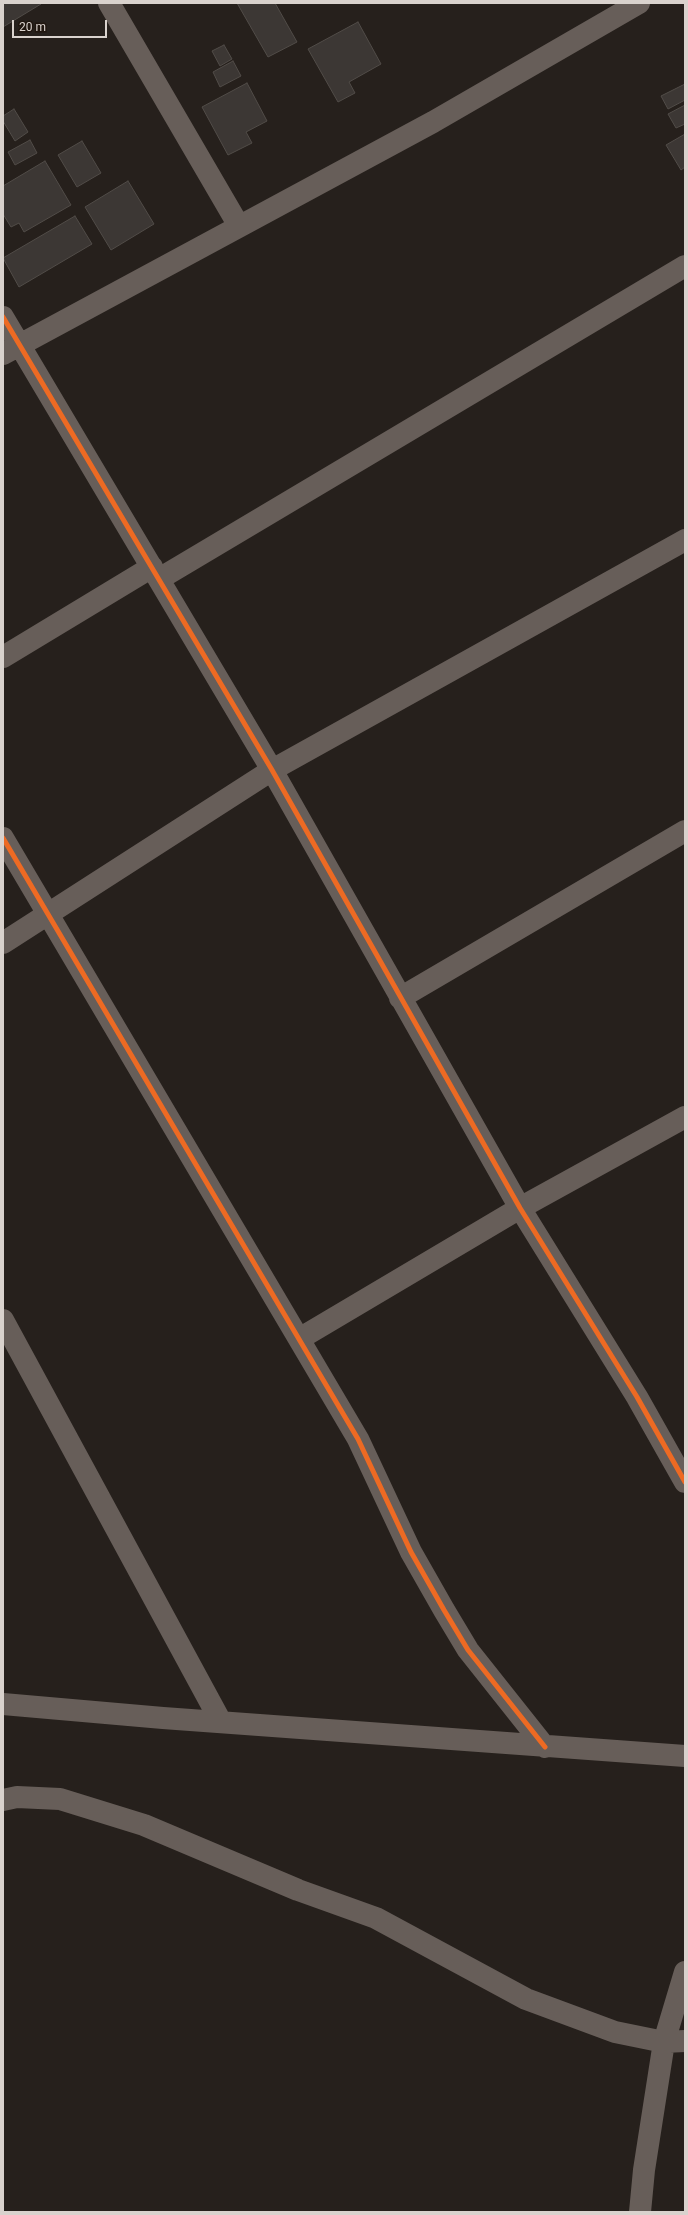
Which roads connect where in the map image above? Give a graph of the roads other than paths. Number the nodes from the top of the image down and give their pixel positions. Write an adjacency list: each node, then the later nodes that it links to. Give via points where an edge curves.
1 (109, 3): 3 (street)
2 (639, 3): 3 (street, via 433,122)
3 (239, 226): 6 (street)
4 (685, 266): 8 (street)
5 (3, 318): 6 (street)
6 (11, 349): 8 (street)
7 (685, 540): 10 (street)
8 (156, 573): 9 (street); 10 (street)
9 (3, 657)
10 (272, 770): 13 (street); 15 (street)
11 (685, 831): 15 (street)
12 (3, 838): 13 (street)
13 (48, 915): 14 (street); 19 (street)
14 (3, 943)
15 (400, 998): 17 (street)
16 (685, 1117): 17 (street)
17 (520, 1208): 19 (street); 20 (street, via 637,1397)
18 (3, 1320): 22 (street)
19 (299, 1339): 23 (street, via 358,1439 412,1552 468,1650)
20 (685, 1482)
21 (3, 1704): 22 (street)
22 (221, 1722): 23 (street)
23 (545, 1747): 24 (street)
24 (685, 1756)
25 (3, 1800): 27 (street, via 16,1797 60,1799 144,1824 298,1890 376,1918 526,1999 615,2032)
26 (685, 1972): 27 (street)
27 (674, 2042): 28 (street, via 644,2170)
28 (640, 2212)

